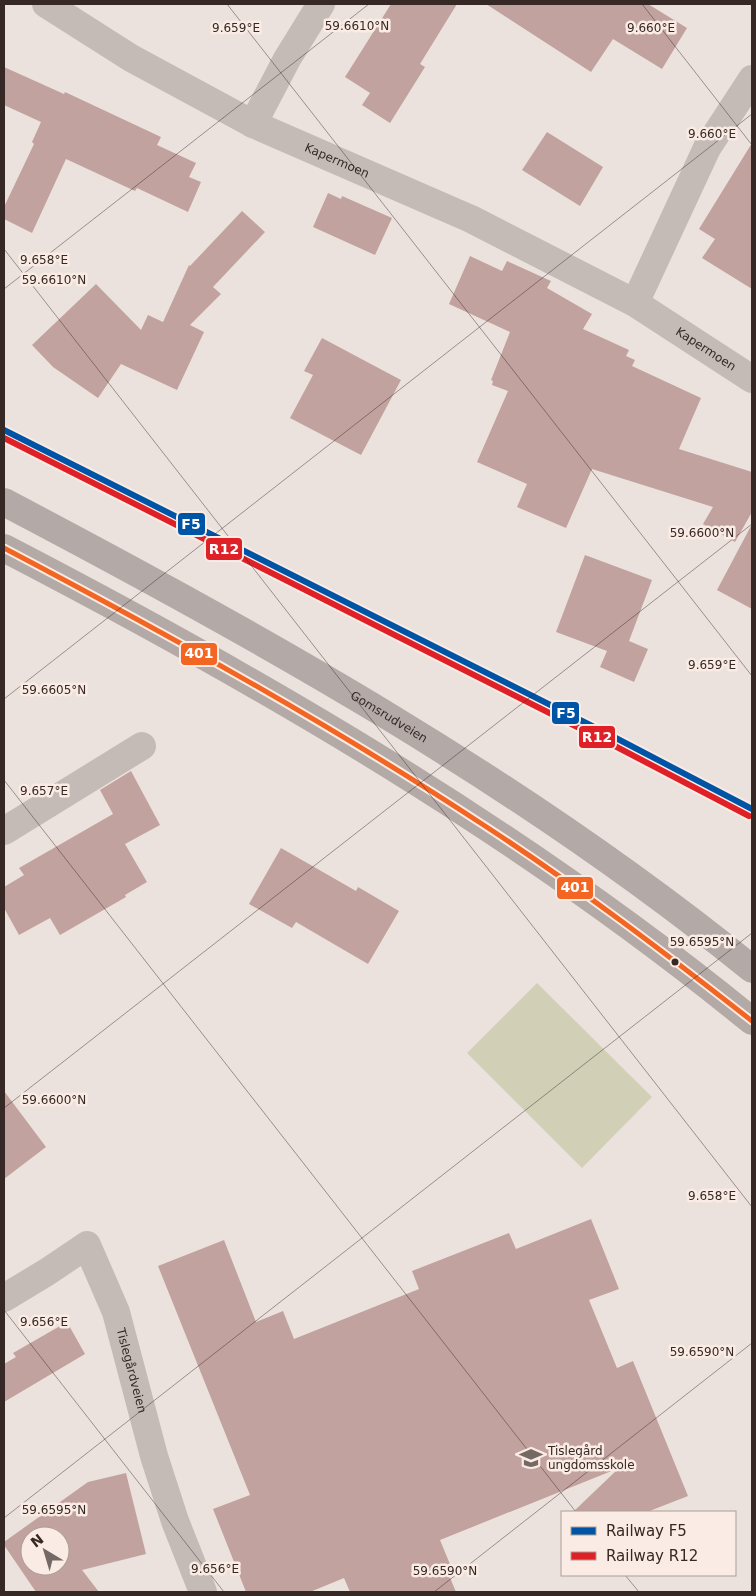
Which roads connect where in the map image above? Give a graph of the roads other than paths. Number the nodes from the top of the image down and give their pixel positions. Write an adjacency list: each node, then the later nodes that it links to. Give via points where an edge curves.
1 (46, 4): 4 (street, Kapermoen, via 131,58)
2 (321, 4): 4 (street)
3 (752, 79): 5 (street, via 707,148)
4 (253, 124): 5 (street, Kapermoen, via 471,220)
5 (635, 303): 6 (street, Kapermoen)
6 (752, 379)
7 (4, 502): 11 (main road, Gomsrudveien, via 271,647 422,737 592,849 679,911)
8 (4, 548): 12 (main road, via 250,682 400,771 569,882 655,944)
9 (142, 746): 10 (street)
10 (4, 832)
11 (752, 969)
12 (752, 1021)
13 (4, 1298): 14 (street, Tislegårdveien, via 87,1245 116,1312 154,1456)
14 (203, 1592)

